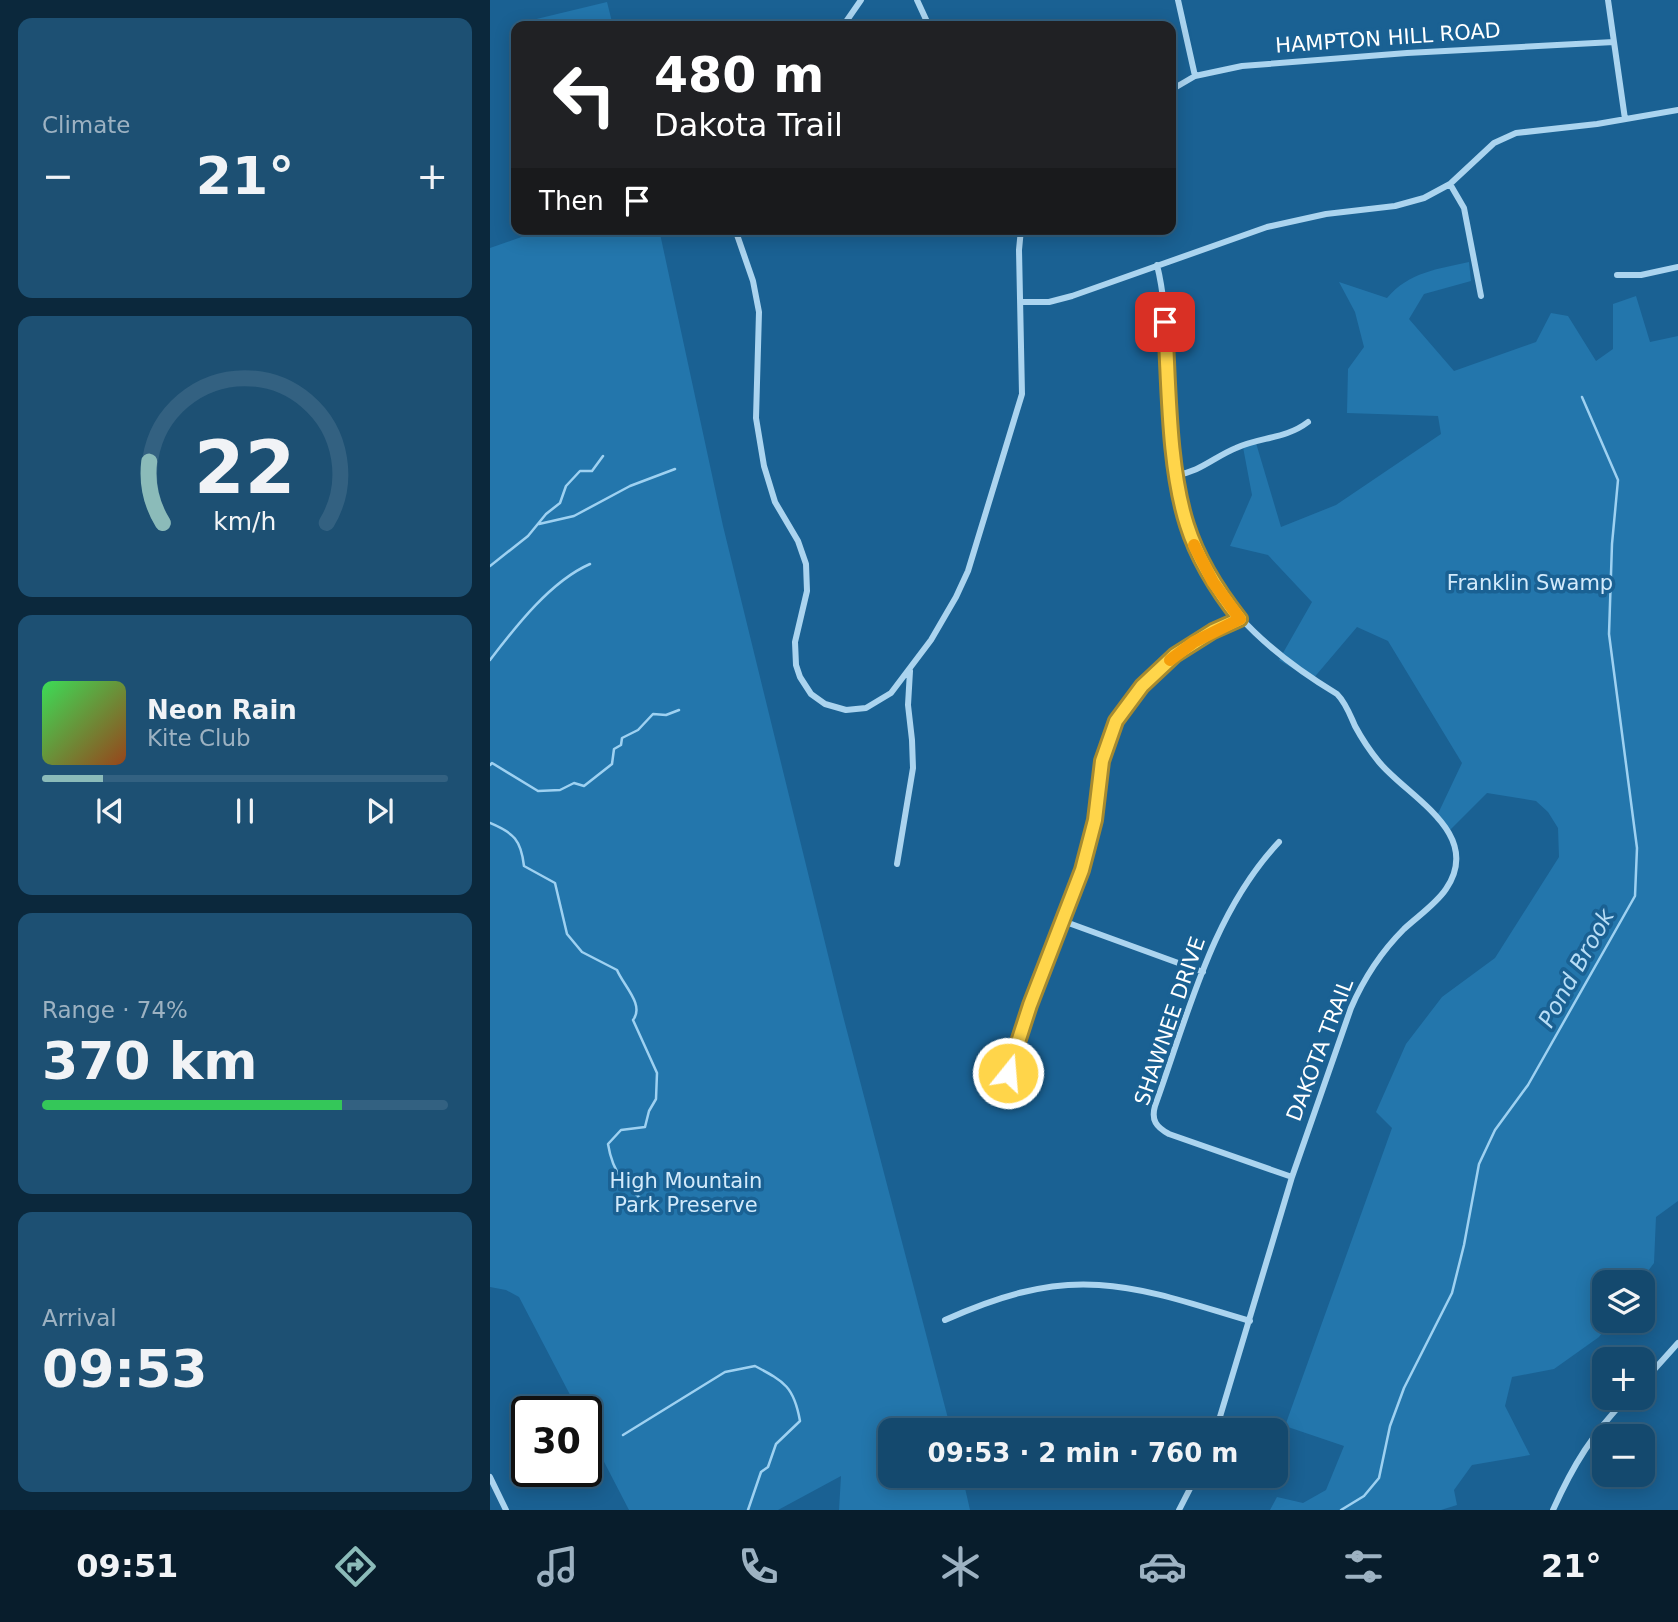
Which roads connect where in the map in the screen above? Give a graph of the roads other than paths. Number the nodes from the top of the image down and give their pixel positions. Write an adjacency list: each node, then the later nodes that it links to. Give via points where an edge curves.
1 (861, 0): 5 (street)
2 (917, 0): 6 (street)
3 (1178, 0): 8 (street)
4 (1608, 0): 7 (street)
5 (846, 21)
6 (927, 21)
7 (1614, 42): 8 (street, HAMPTON HILL ROAD, via 1279,62); 11 (street)
8 (1195, 76): 9 (street, HAMPTON HILL ROAD)
9 (1176, 87)
10 (1678, 110): 11 (street)
11 (1625, 119): 12 (street, via 1516,133 1494,143)
12 (1450, 184): 15 (street, via 1410,203 1296,219); 18 (street, via 1464,208)
13 (737, 235): 23 (street, via 759,312 756,418 764,466 775,502 806,564 807,591 795,642 800,677 824,703 855,710 883,700)
14 (1020, 235): 19 (street)
15 (1157, 265): 19 (street, via 1072,296); 21 (street, DAKOTA TRAIL, via 1164,295)
16 (1678, 267): 17 (street)
17 (1617, 275)
18 (1481, 296)
19 (1021, 302): 23 (street, via 1022,394 982,531 956,597)
20 (1308, 422): 21 (street, via 1297,431 1240,446 1197,471)
21 (1176, 475): 22 (street, DAKOTA TRAIL, via 1195,547)
22 (1240, 619): 26 (street, via 1175,655 1142,686 1116,721 1102,761 1089,846); 29 (street, DAKOTA TRAIL, via 1291,664 1337,694 1379,762 1443,821 1455,848 1455,869 1447,887 1393,940 1360,987)
23 (910, 669): 25 (street, via 913,768)
24 (1279, 842): 27 (street, SHAWNEE DRIVE, via 1242,888)
25 (897, 863)
26 (1063, 921): 27 (street); 28 (street)
27 (1203, 972): 29 (street, SHAWNEE DRIVE, via 1153,1119 1169,1134)
28 (1006, 1079)
29 (1292, 1177): 31 (street, DAKOTA TRAIL)
30 (945, 1320): 31 (street, via 1014,1293 1077,1284 1137,1290)
31 (1250, 1321): 35 (street, DAKOTA TRAIL)
32 (1678, 1343): 33 (street)
33 (1655, 1369)
34 (1616, 1410): 40 (street, via 1580,1455)
35 (1220, 1418)
36 (490, 1477): 38 (street)
37 (1190, 1488): 39 (street)
38 (506, 1510)
39 (1179, 1510)
40 (1553, 1510)

